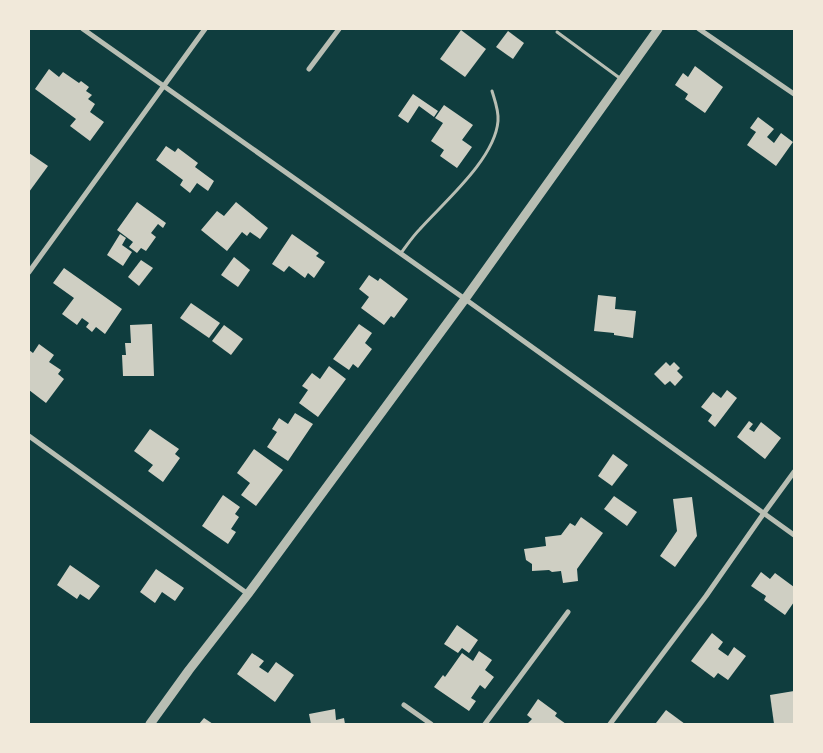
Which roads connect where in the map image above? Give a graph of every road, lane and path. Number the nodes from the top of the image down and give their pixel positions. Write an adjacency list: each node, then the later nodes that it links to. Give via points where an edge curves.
1 (83, 29): 9 (street)
2 (205, 29): 9 (street)
3 (339, 29): 7 (street)
4 (658, 29): 8 (street)
5 (699, 29): 11 (street)
6 (556, 32): 8 (lane)
7 (309, 70)
8 (622, 80): 14 (street)
9 (163, 86): 12 (street); 13 (street)
10 (492, 91): 12 (lane, via 498,108 498,122 485,155)
11 (794, 94)
12 (400, 254): 14 (street)
13 (29, 272)
14 (465, 299): 17 (street); 19 (street)
15 (29, 436): 19 (street)
16 (794, 472): 17 (street)
17 (764, 513): 18 (street); 25 (street)
18 (794, 535)
19 (248, 594): 22 (street)
20 (568, 612): 24 (street)
21 (404, 705): 23 (street)
22 (150, 724)
23 (431, 724)
24 (485, 724)
25 (610, 724)

